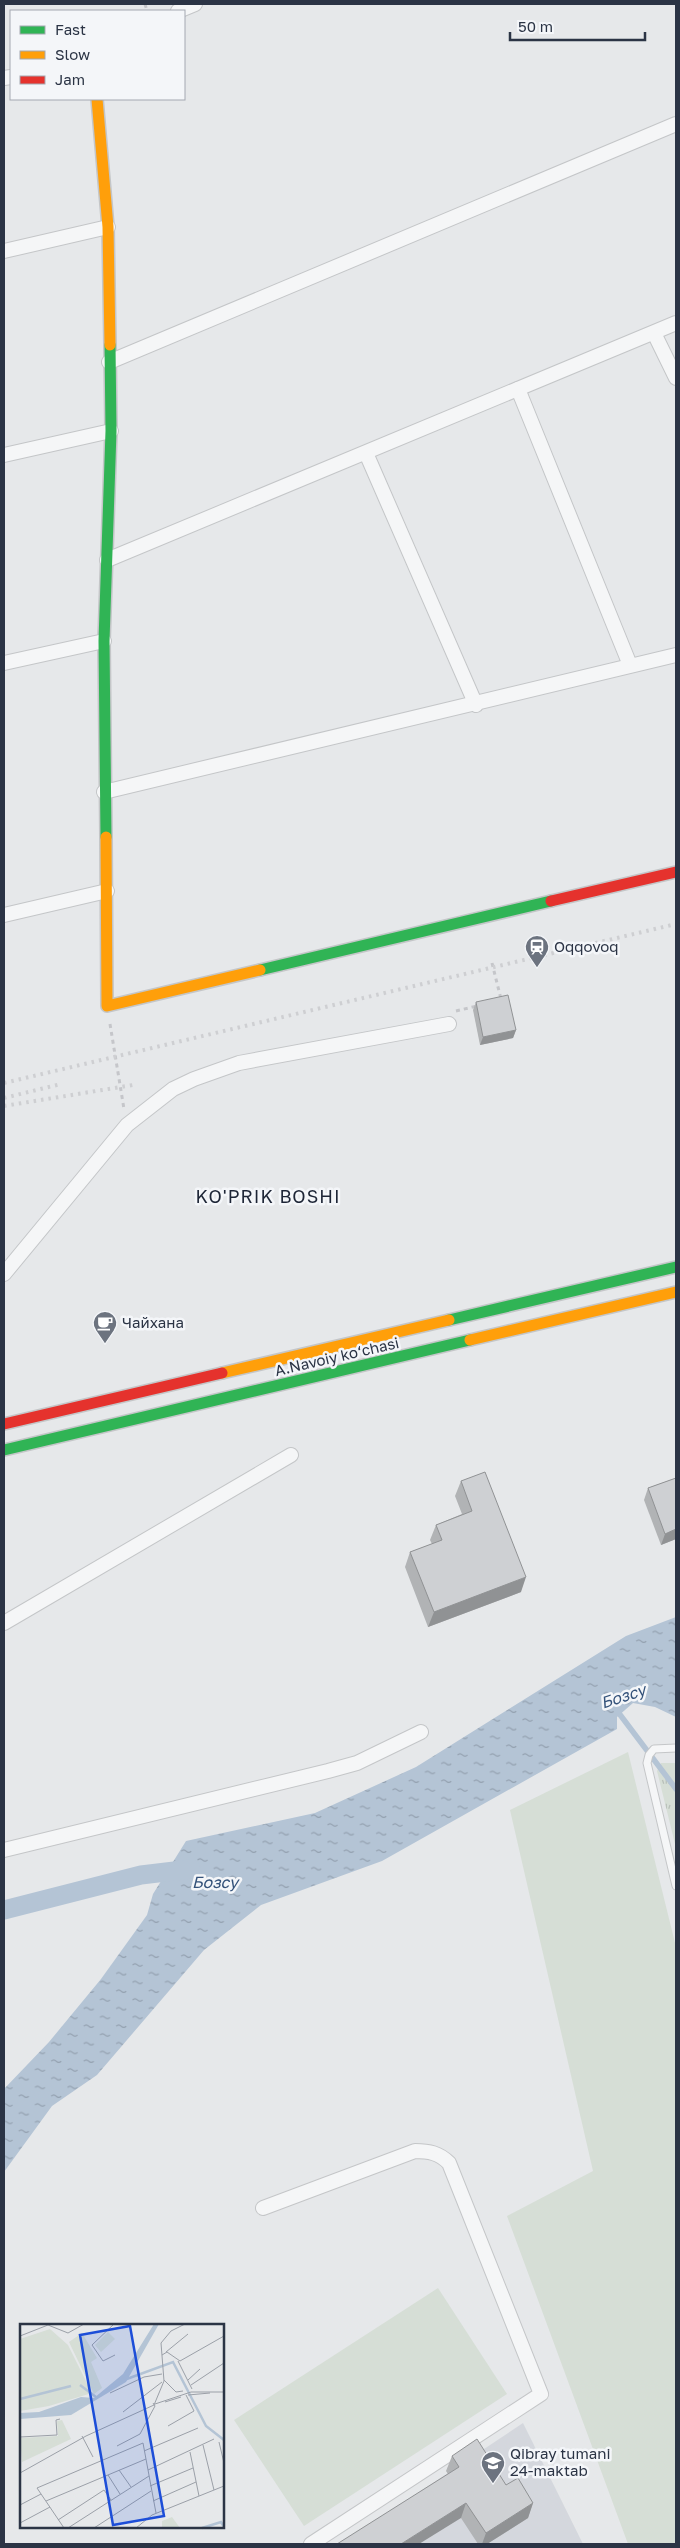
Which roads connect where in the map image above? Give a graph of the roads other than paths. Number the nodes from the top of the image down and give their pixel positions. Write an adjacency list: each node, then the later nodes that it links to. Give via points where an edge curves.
1 (195, 4): 2 (street)
2 (180, 10)
3 (97, 100): 5 (street)
4 (676, 124): 9 (street)
5 (108, 227): 6 (street); 9 (street)
6 (4, 252)
7 (676, 323): 8 (street)
8 (654, 333): 10 (street); 11 (street)
9 (110, 362): 12 (street)
10 (676, 378)
11 (518, 389): 13 (street); 19 (street)
12 (111, 431): 14 (street); 15 (street)
13 (366, 453): 15 (street); 20 (street)
14 (4, 456)
15 (107, 560): 16 (street)
16 (104, 641): 18 (street); 21 (street)
17 (676, 655): 19 (street)
18 (4, 663)
19 (630, 665): 20 (street)
20 (476, 705): 21 (street)
21 (104, 792): 23 (street)
22 (676, 872): 23 (street, via 107,1006)
23 (107, 891): 24 (street)
24 (4, 915)
25 (449, 1024): 27 (street, via 239,1063 173,1089 127,1124)
26 (676, 1266): 29 (street)
27 (4, 1274)
28 (676, 1292): 30 (street, A.Navoiy ko‘chasi)
29 (4, 1424)
30 (4, 1450)
31 (291, 1455): 32 (street)
32 (4, 1623)
33 (421, 1732): 35 (street, via 357,1763)
34 (676, 1748): 36 (lane, via 654,1749 647,1764)
35 (4, 1850)
36 (676, 1886)
37 (263, 2208): 38 (street, via 415,2151 443,2157 450,2163 541,2394)
38 (311, 2544)

